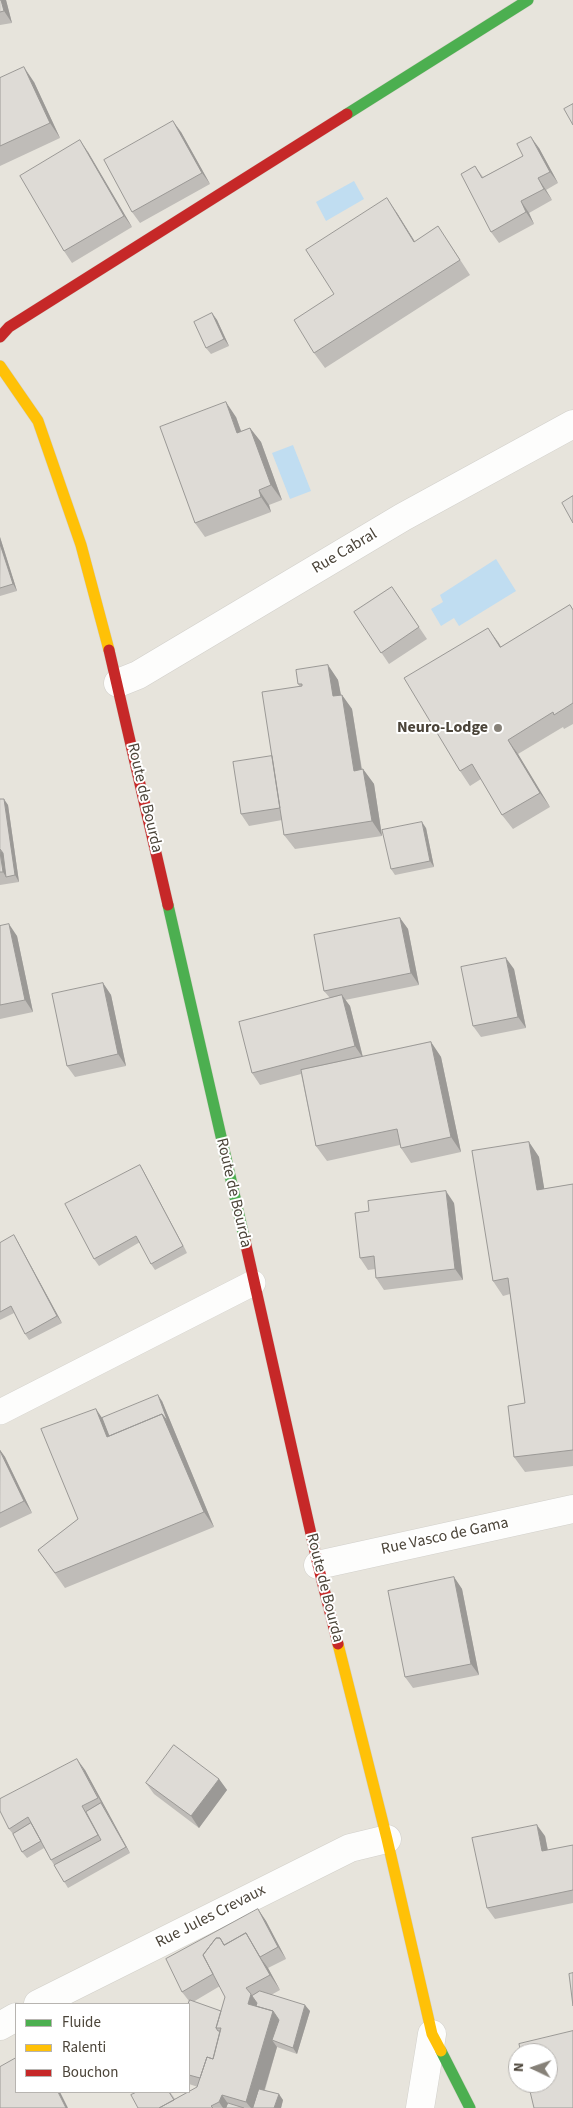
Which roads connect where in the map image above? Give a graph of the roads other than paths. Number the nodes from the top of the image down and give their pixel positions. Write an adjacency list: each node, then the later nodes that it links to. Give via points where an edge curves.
1 (528, 0): 2 (street, via 9,327)
2 (0, 337)
3 (0, 366): 5 (street, Route de Bourda, via 38,421 81,545)
4 (573, 424): 5 (street, Rue Cabral, via 403,517)
5 (118, 684): 6 (street, Route de Bourda)
6 (254, 1283): 7 (lane); 9 (street, Route de Bourda)
7 (0, 1412)
8 (573, 1509): 9 (street, Rue Vasco de Gama)
9 (318, 1565): 10 (street, Route de Bourda)
10 (388, 1839): 11 (street, Rue Jules Crevaux, via 350,1848); 14 (street, Route de Bourda)
11 (40, 2003)
12 (15, 2018): 13 (street)
13 (0, 2026)
14 (432, 2034): 15 (street, Route de Bourda); 16 (street, Route de Bourda)
15 (420, 2108)
16 (470, 2108)

